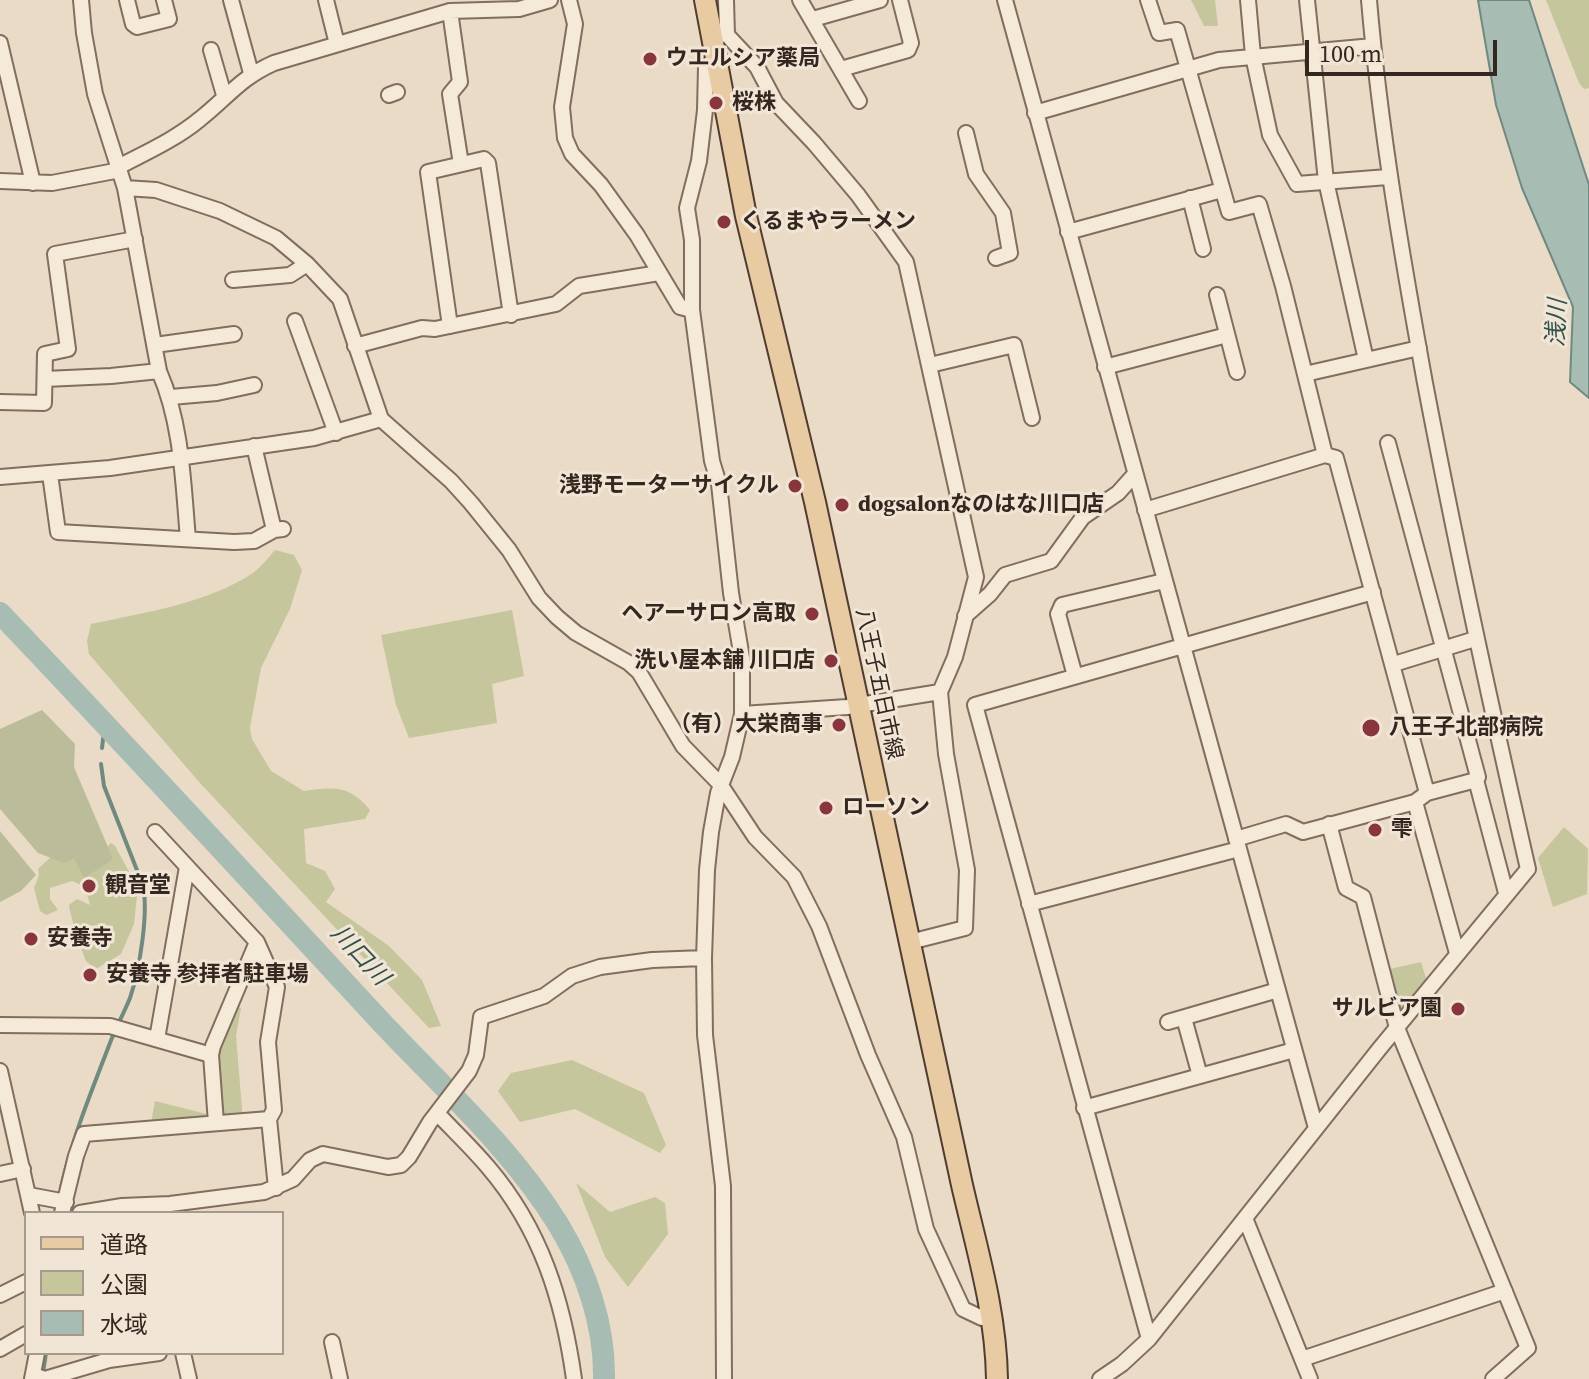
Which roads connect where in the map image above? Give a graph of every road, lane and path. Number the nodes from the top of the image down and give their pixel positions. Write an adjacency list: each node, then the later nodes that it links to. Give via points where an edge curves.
1 (81, 0): 36 (street, via 95,94)
2 (127, 0): 3 (street, via 137,27 169,19)
3 (164, 0)
4 (231, 0): 30 (street)
5 (326, 0): 22 (street)
6 (550, 0): 18 (street, via 519,9)
7 (569, 0): 49 (street, via 575,24 562,107 565,138)
8 (705, 0): 20 (main road, 八王子五日市線)
9 (726, 0): 20 (street)
10 (800, 0): 19 (street)
11 (880, 0): 19 (street)
12 (900, 0): 29 (street, via 911,43 908,50)
13 (1005, 0): 33 (street)
14 (1148, 0): 28 (street, via 1159,33 1177,30)
15 (1248, 0): 26 (street)
16 (1307, 0): 25 (street)
17 (1369, 0): 23 (street)
18 (450, 11): 22 (street); 35 (street, via 460,82 450,94)
19 (813, 19): 29 (street)
20 (720, 34): 27 (main road, 八王子五日市線); 62 (street, via 757,67 776,103 858,195 906,262)
21 (0, 43): 40 (street)
22 (337, 44): 30 (street)
23 (1373, 46): 25 (street); 37 (street)
24 (211, 50): 31 (street)
25 (1312, 51): 26 (street); 39 (street)
26 (1253, 56): 28 (street); 39 (street, via 1270,135 1297,184)
27 (716, 58): 52 (street, via 706,67 699,161 687,208); 92 (main road, 八王子五日市線, via 746,216)
28 (1189, 68): 33 (street); 42 (street)
29 (841, 69): 32 (street)
30 (251, 73): 31 (street)
31 (224, 95): 36 (street, via 200,119)
32 (859, 101)
33 (1035, 113): 44 (street)
34 (966, 133): 47 (street, via 976,174 1003,213 1010,253)
35 (461, 164): 53 (street, via 484,159 488,163); 55 (street, via 428,172)
36 (120, 168): 40 (street); 41 (street)
37 (1388, 177): 39 (street); 60 (street)
38 (0, 181): 40 (street)
39 (1326, 181): 61 (street)
40 (33, 183)
41 (125, 188): 45 (street); 48 (street, via 156,190 220,211 276,238)
42 (1222, 190): 43 (street); 66 (street, via 1229,212 1259,204)
43 (1190, 198): 44 (street); 46 (street)
44 (1068, 232): 63 (street)
45 (135, 239): 58 (street); 67 (street, via 55,254 68,349 45,354)
46 (1203, 249)
47 (996, 258)
48 (307, 264): 50 (street, via 290,275); 59 (street, via 340,299)
49 (659, 273): 52 (street, via 680,307); 53 (street, via 579,286 556,304)
50 (233, 280)
51 (1217, 295): 57 (street)
52 (692, 310): 93 (street, via 742,658)
53 (511, 315): 55 (street)
54 (295, 321): 73 (street)
55 (450, 326): 59 (street)
56 (234, 334): 58 (street)
57 (1227, 335): 63 (street); 65 (street)
58 (155, 345): 64 (street)
59 (355, 346): 72 (street)
60 (1419, 348): 61 (street); 86 (street)
61 (1366, 360): 66 (street)
62 (930, 365): 71 (street, via 1014,345); 85 (street, via 976,577)
63 (1105, 367): 79 (street)
64 (159, 371): 67 (street); 69 (street)
65 (1237, 372)
66 (1305, 374): 76 (street)
67 (45, 379): 70 (street, via 44,403)
68 (254, 385): 69 (street)
69 (171, 397): 77 (street)
70 (0, 402)
71 (1032, 418)
72 (381, 419): 73 (street); 95 (street, via 471,503 557,617 639,672 683,746)
73 (336, 433): 75 (street)
74 (1388, 443): 88 (street)
75 (254, 446): 77 (street); 82 (street, via 278,529 254,541)
76 (1325, 455): 81 (street); 84 (street, via 1336,458)
77 (181, 456): 78 (street); 82 (street)
78 (50, 474): 80 (street); 82 (street, via 58,532)
79 (1135, 474): 81 (street); 85 (street, via 1083,517 1051,561 1005,575)
80 (0, 477)
81 (1145, 510): 83 (street)
82 (188, 539)
83 (1164, 581): 87 (street); 90 (street, via 1062,605 1058,614)
84 (1373, 592): 87 (street); 89 (street)
85 (965, 616): 91 (street)
86 (1475, 639): 88 (street); 102 (street, via 1528,869)
87 (1182, 646): 90 (street); 100 (street)
88 (1445, 648): 89 (street); 94 (street)
89 (1394, 664): 96 (street)
90 (1075, 676): 103 (street, via 975,705)
91 (940, 692): 92 (street); 105 (street, via 967,870 965,928)
92 (858, 705): 93 (street); 105 (main road, 八王子五日市線)
93 (742, 714): 95 (street)
94 (1476, 780): 96 (street); 102 (street)
95 (720, 784): 107 (street, via 707,870); 135 (street, via 755,837 794,877 819,926 904,1137 926,1229 963,1309 982,1318)
96 (1427, 793): 97 (street)
97 (1415, 802): 98 (street); 106 (street)
98 (1329, 824): 100 (street, via 1303,832 1286,824); 112 (street, via 1346,888 1363,897)
99 (155, 832): 101 (street)
100 (1237, 844): 103 (street); 108 (street)
101 (187, 867): 104 (street); 113 (street)
102 (1506, 893): 106 (street)
103 (1029, 904): 119 (street)
104 (257, 942): 115 (street); 121 (street, via 277,987 268,1042 274,1110)
105 (910, 942): 135 (main road, 八王子五日市線)
106 (1457, 953): 112 (street)
107 (704, 958): 120 (street, via 600,967 572,976 544,996 481,1017 476,1055); 149 (street, via 705,1035 724,1215)
108 (1278, 990): 109 (street); 114 (street)
109 (1184, 1018): 110 (street); 117 (street)
110 (1168, 1022)
111 (0, 1025): 113 (street, via 117,1027)
112 (1397, 1028): 123 (street); 133 (street)
113 (157, 1039): 115 (street)
114 (1294, 1050): 117 (street); 123 (street)
115 (211, 1055): 122 (street)
116 (0, 1071): 118 (street)
117 (1200, 1076): 119 (street)
118 (4, 1106): 124 (street)
119 (1084, 1108): 137 (street)
120 (438, 1112): 126 (street, via 401,1165 323,1154); 148 (street, via 504,1187 543,1251 561,1304)
121 (269, 1119): 122 (street); 126 (street)
122 (216, 1123): 128 (street, via 84,1134)
123 (1316, 1128): 131 (street)
124 (23, 1169): 125 (street); 127 (street)
125 (0, 1174)
126 (276, 1188): 130 (street)
127 (29, 1195): 128 (street); 129 (street)
128 (61, 1204)
129 (32, 1211)
130 (92, 1211)
131 (1245, 1218): 137 (street); 143 (street)
132 (24, 1283): 134 (street)
133 (1505, 1291): 143 (street); 145 (street, via 1528,1348)
134 (0, 1295)
135 (993, 1316): 150 (main road, 八王子五日市線)
136 (24, 1335): 139 (street)
137 (1149, 1339): 151 (street)
138 (332, 1342): 147 (street)
139 (0, 1349)
140 (37, 1355): 144 (street)
141 (145, 1355): 144 (street)
142 (183, 1355): 146 (street)
143 (1302, 1359): 152 (street)
144 (37, 1377)
145 (1497, 1378)
146 (189, 1379)
147 (340, 1379)
148 (574, 1379)
149 (724, 1379)
150 (997, 1379)
151 (1100, 1379)
152 (1310, 1379)

